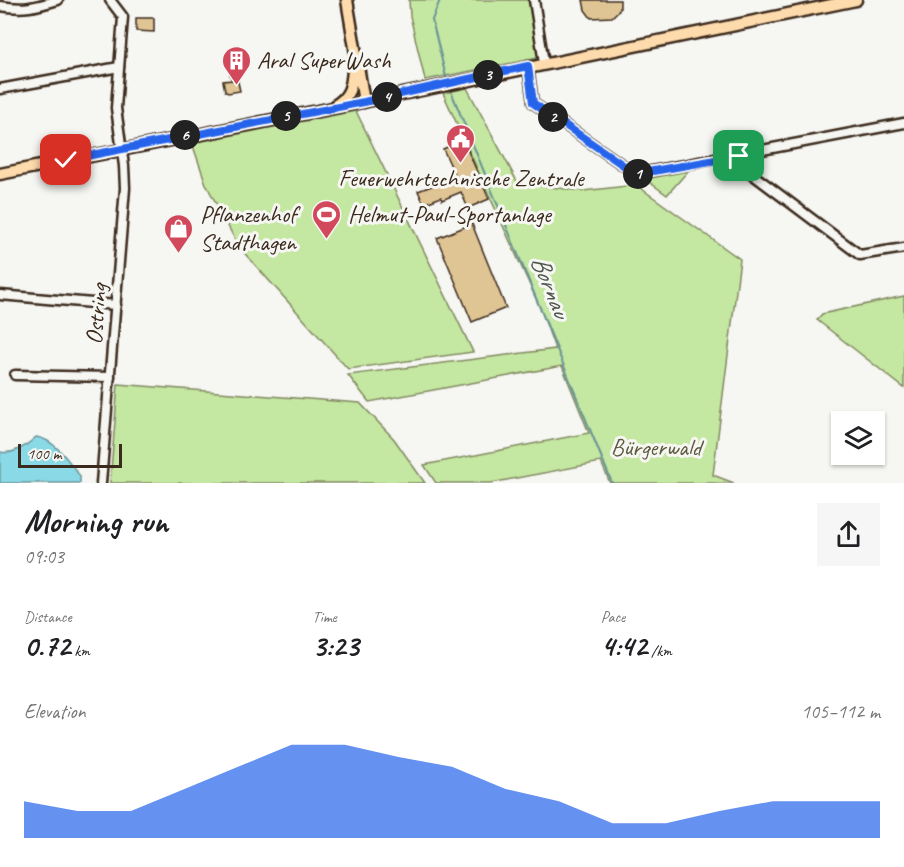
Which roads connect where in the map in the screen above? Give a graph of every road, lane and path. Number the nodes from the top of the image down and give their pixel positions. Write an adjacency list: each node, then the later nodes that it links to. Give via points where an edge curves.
1 (1, 0): 7 (street)
2 (58, 0): 7 (street, via 35,8)
3 (110, 0): 10 (street, Ostring, via 123,17)
4 (347, 0): 8 (main road)
5 (534, 0): 9 (street)
6 (855, 0): 9 (main road)
7 (0, 6)
8 (354, 51): 13 (main road); 14 (main road, via 351,88 342,102)
9 (544, 63): 11 (main road)
10 (119, 66): 12 (street); 16 (street, Ostring, via 116,108)
11 (528, 66): 13 (main road); 17 (street, via 533,103 636,174)
12 (0, 89)
13 (364, 102): 14 (main road)
14 (328, 109): 16 (main road)
15 (904, 123): 17 (street)
16 (122, 148): 18 (main road); 21 (street, Ostring, via 125,210)
17 (739, 156): 19 (street, via 744,168 860,255)
18 (0, 174)
19 (904, 248)
20 (0, 295): 21 (street)
21 (116, 305): 23 (street, Ostring)
22 (15, 375): 23 (street)
23 (110, 377): 24 (street, Ostring)
24 (101, 483)

